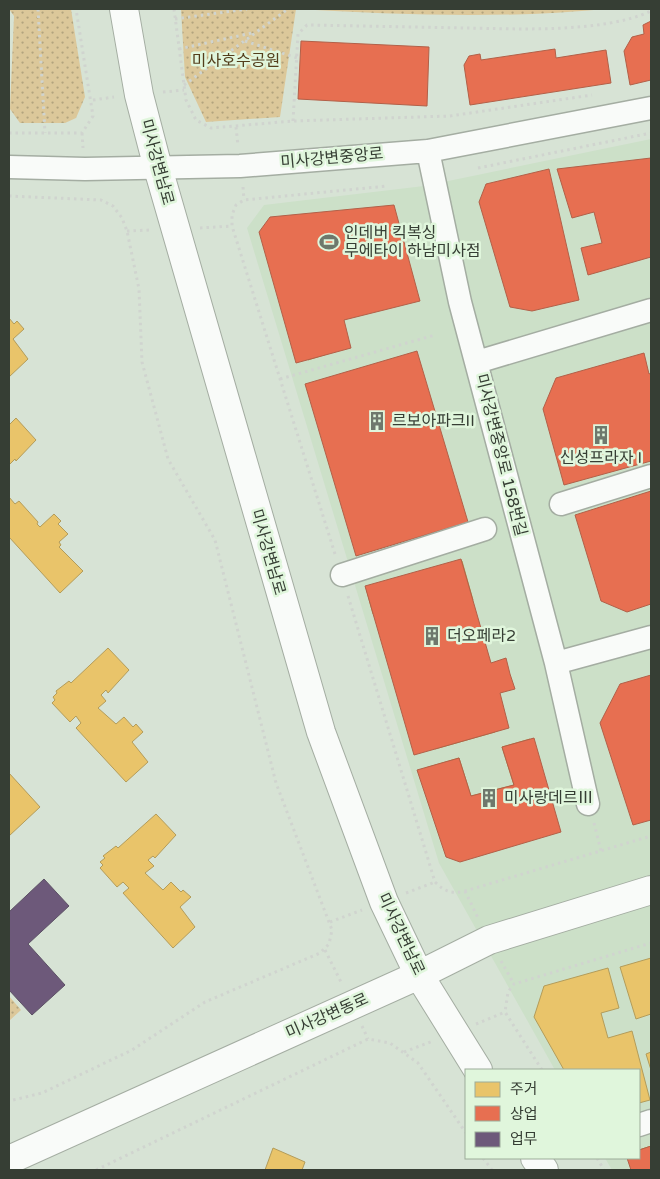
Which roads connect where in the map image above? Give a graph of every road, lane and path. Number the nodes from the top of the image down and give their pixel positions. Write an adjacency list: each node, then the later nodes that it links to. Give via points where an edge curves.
1 (38, 9): 18 (path)
2 (76, 9): 18 (path, via 94,116 82,133)
3 (124, 9): 22 (main road, 미사강변남로, via 137,86)
4 (174, 9): 8 (path)
5 (248, 9): 8 (path)
6 (288, 9): 9 (path)
7 (651, 11): 12 (path, via 634,19 615,22 534,29 307,25 298,34)
8 (175, 19): 11 (path)
9 (254, 33): 10 (path); 11 (path)
10 (244, 41): 12 (path); 13 (path)
11 (179, 49): 13 (path)
12 (296, 58): 16 (path)
13 (183, 86): 16 (path, via 196,120 211,128)
14 (595, 94): 16 (path, via 450,116)
15 (651, 108): 20 (street, 미사강변중앙로)
16 (292, 121)
17 (9, 133): 18 (path)
18 (45, 133)
19 (651, 133): 23 (path)
20 (428, 150): 22 (street, 미사강변중앙로, via 240,166); 29 (street, 미사강변중앙로 158번길, via 435,196)
21 (9, 167): 22 (street, 미사강변중앙로)
22 (158, 168): 43 (main road, 미사강변남로, via 321,732 384,902)
23 (478, 168)
24 (387, 186): 26 (path, via 244,200 236,205)
25 (9, 196): 46 (path, via 101,200 113,206 122,218 139,289 142,362 168,459 215,540 276,783 332,930 329,944 320,954 206,1002 132,1050 42,1093)
26 (232, 226)
27 (651, 310): 29 (street)
28 (435, 335): 30 (path)
29 (477, 362): 36 (street, 미사강변중앙로 158번길)
30 (280, 379)
31 (651, 476): 32 (street)
32 (561, 504)
33 (485, 529): 34 (street)
34 (342, 575)
35 (651, 637): 36 (street)
36 (556, 663): 37 (street, 미사강변중앙로 158번길)
37 (588, 804): 39 (path)
38 (651, 836): 39 (path)
39 (601, 851): 40 (path, via 454,894)
40 (435, 882)
41 (651, 890): 43 (main road, 미사강변동로, via 489,940)
42 (651, 943): 45 (path, via 514,984 508,992 506,1012)
43 (419, 975): 44 (main road, 미사강변남로); 51 (main road, 미사강변동로)
44 (477, 1069)
45 (541, 1069)
46 (9, 1101)
47 (465, 1132): 52 (path, via 418,1063 390,1043 368,1039)
48 (484, 1159): 53 (path)
49 (536, 1159): 54 (main road)
50 (597, 1159): 55 (path)
51 (9, 1160)
52 (96, 1170)
53 (492, 1170)
54 (544, 1170)
55 (604, 1170)

